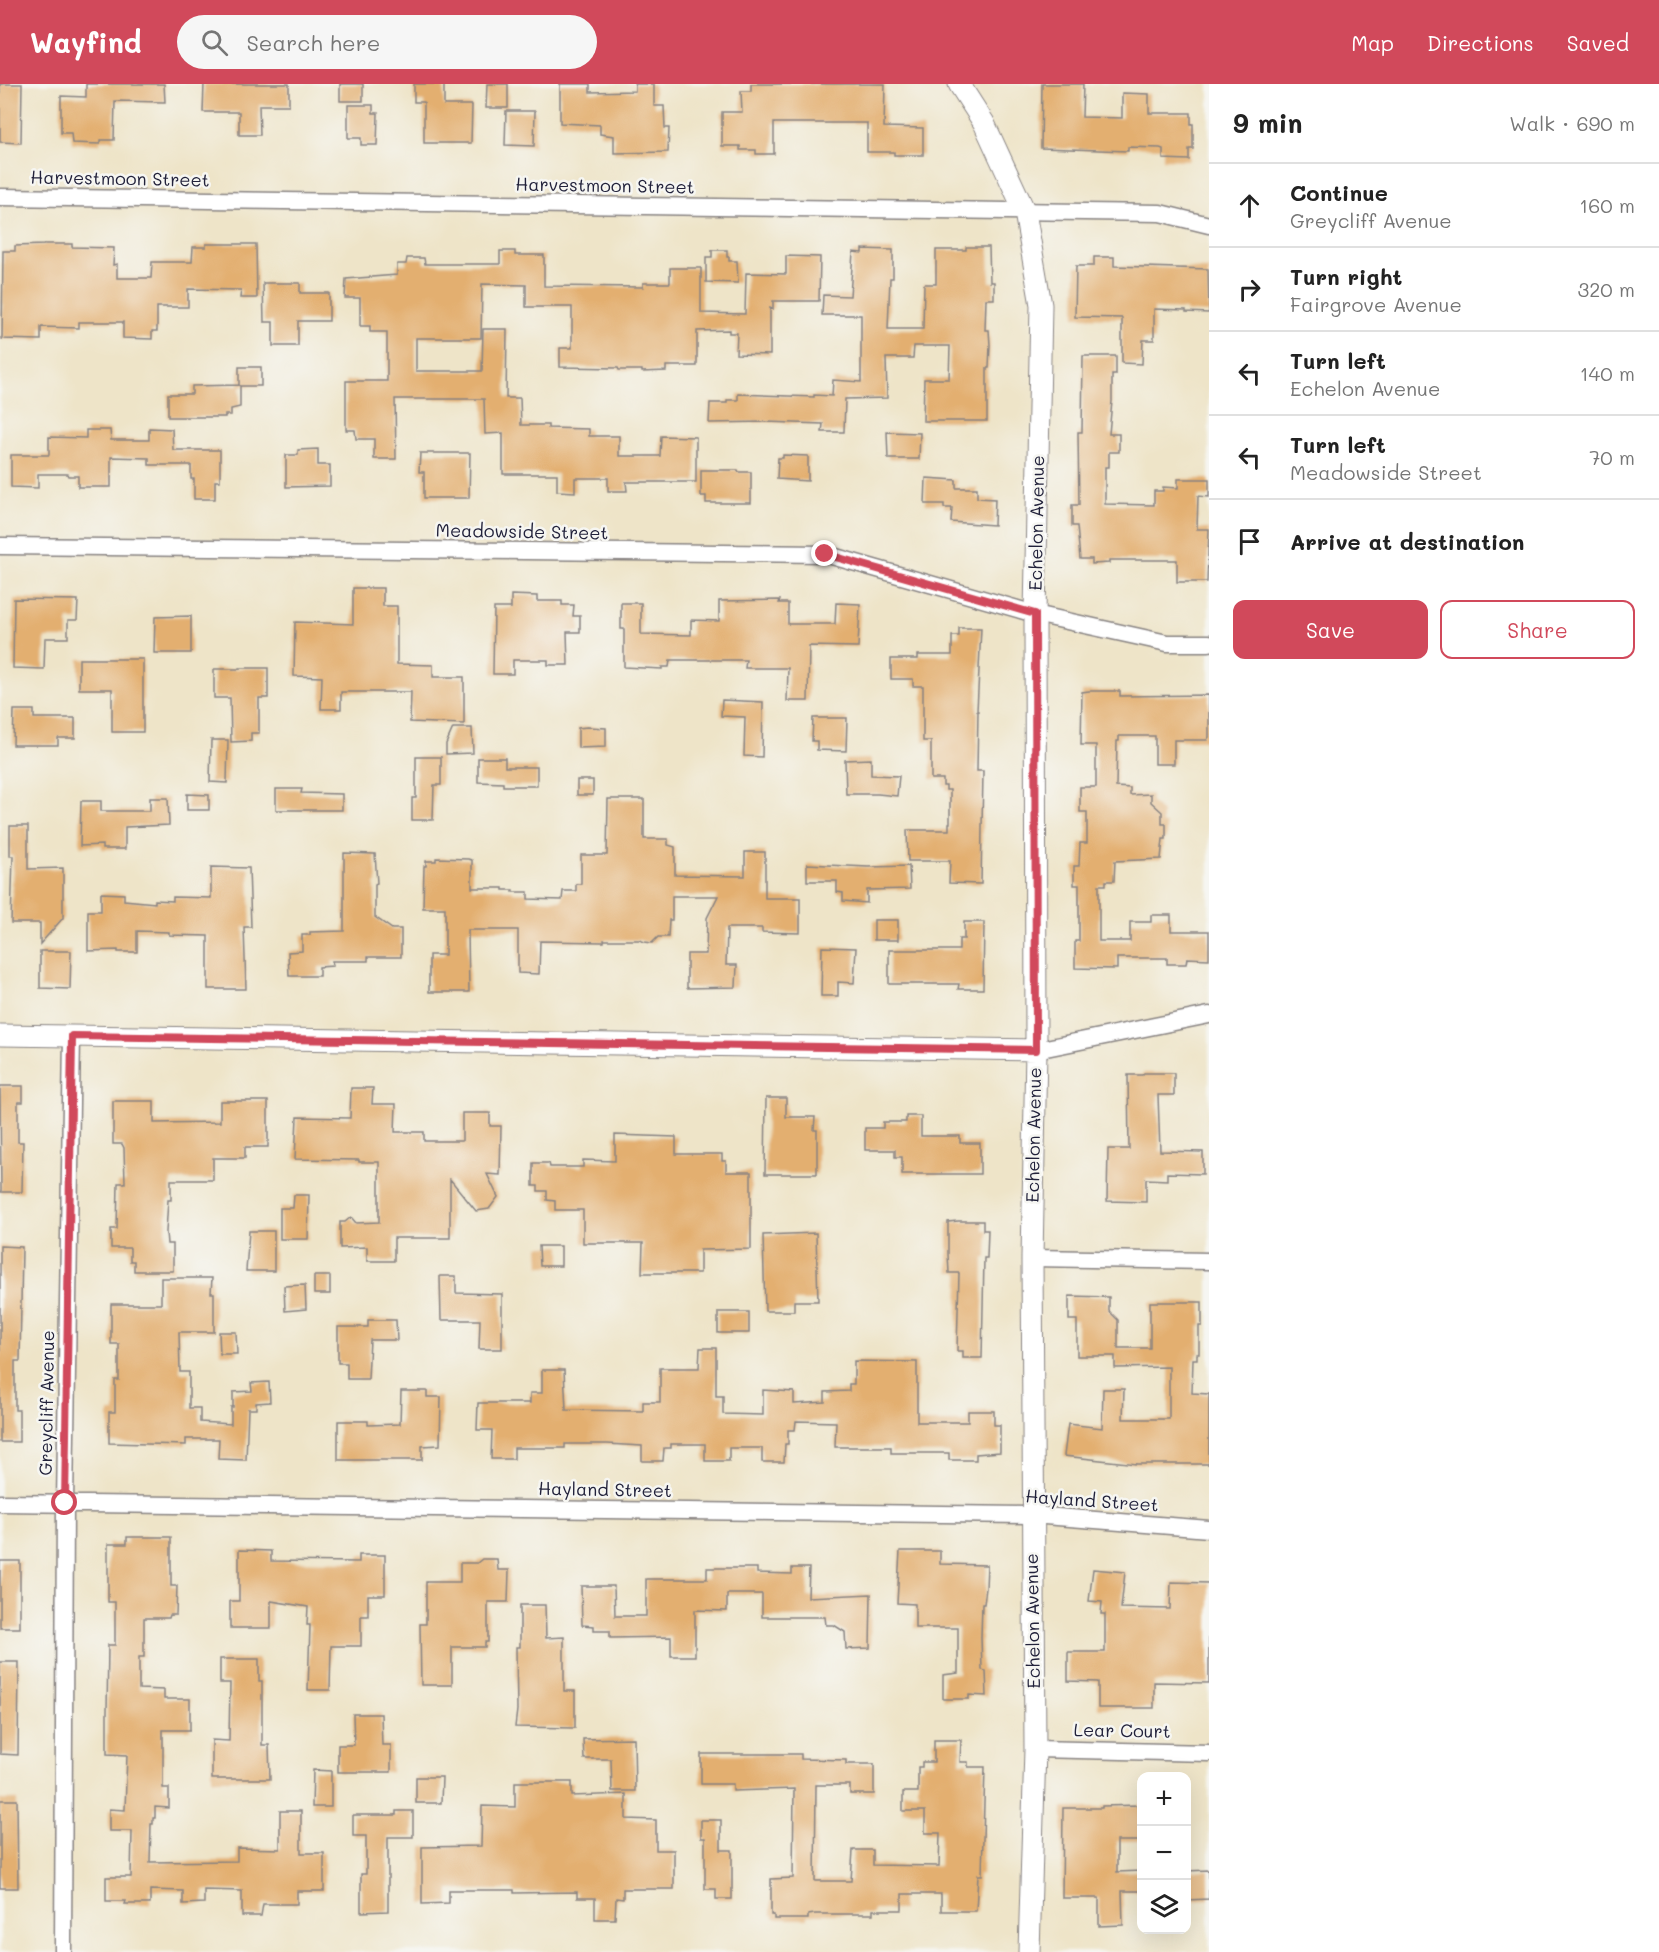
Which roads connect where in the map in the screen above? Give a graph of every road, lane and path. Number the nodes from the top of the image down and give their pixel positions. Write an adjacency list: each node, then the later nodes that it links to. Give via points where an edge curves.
1 (959, 84): 3 (street, Echelon Avenue, via 984,123)
2 (0, 197): 3 (street, Harvestmoon Street)
3 (1025, 212): 4 (street, Harvestmoon Street, via 1160,213); 6 (street, Echelon Avenue, via 1041,306)
4 (1209, 225)
5 (0, 546): 6 (street, Meadowside Street, via 825,554)
6 (1035, 614): 7 (street, Meadowside Street, via 1167,643); 11 (street, Echelon Avenue)
7 (1209, 643)
8 (1209, 1016): 11 (street)
9 (0, 1035): 10 (street)
10 (72, 1036): 11 (street); 15 (street, Greycliff Avenue)
11 (1036, 1050): 12 (street, Echelon Avenue)
12 (1032, 1258): 13 (street); 16 (street, Echelon Avenue)
13 (1209, 1261)
14 (0, 1503): 15 (street, Hayland Street)
15 (65, 1503): 16 (street, Hayland Street); 20 (street, Greycliff Avenue)
16 (1032, 1515): 17 (street, Hayland Street); 18 (street, Echelon Avenue)
17 (1209, 1529)
18 (1035, 1749): 19 (street, Lear Court); 21 (street, Echelon Avenue)
19 (1209, 1753)
20 (63, 1952)
21 (1029, 1952)

